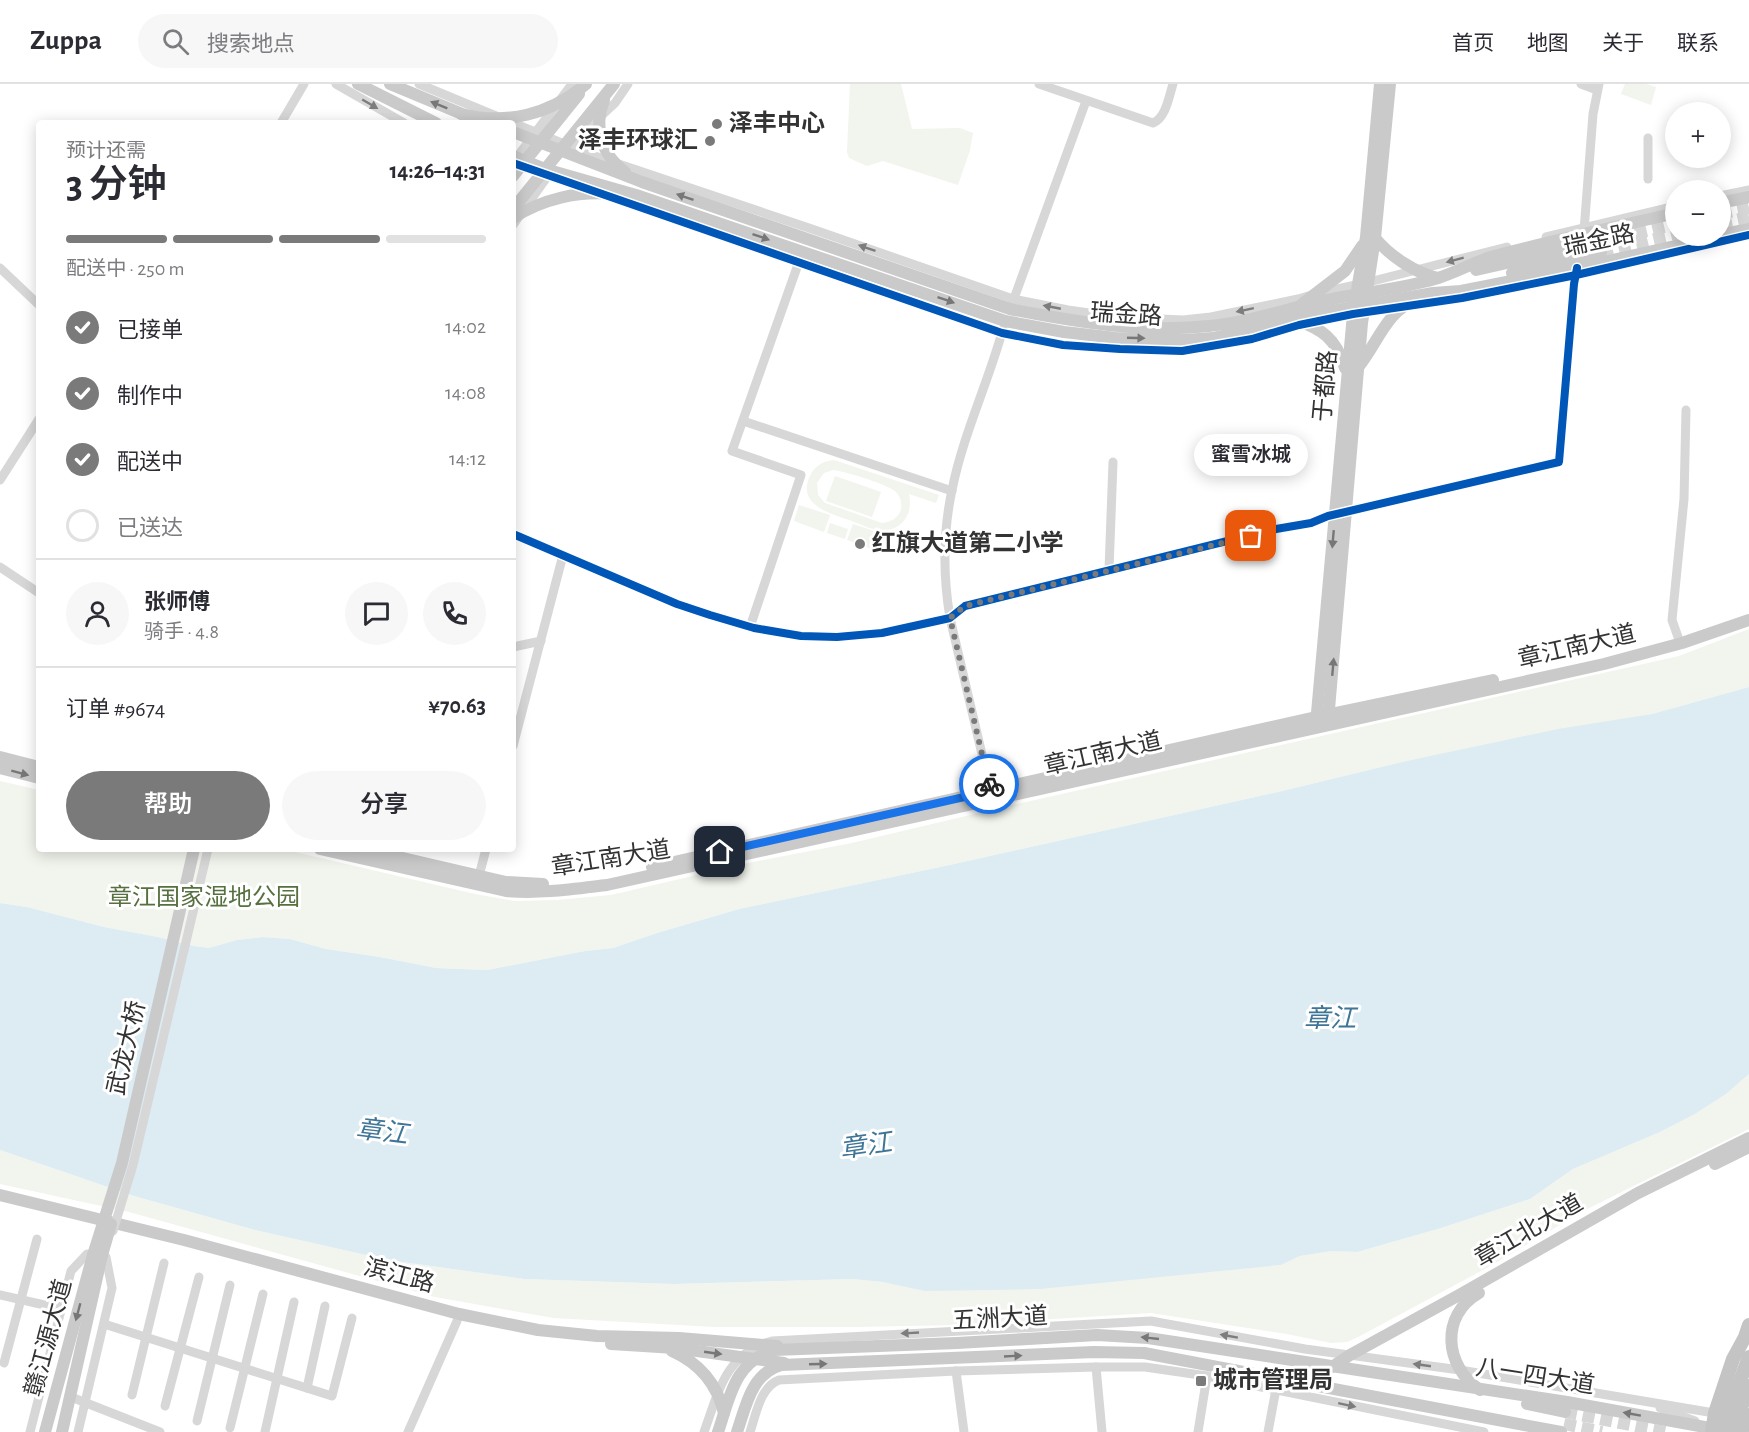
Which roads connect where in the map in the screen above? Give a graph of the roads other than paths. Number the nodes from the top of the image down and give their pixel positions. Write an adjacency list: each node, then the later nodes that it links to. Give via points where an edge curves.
1 (304, 84): 20 (street)
2 (336, 84): 21 (street, one-way to 21)
3 (358, 84): 22 (main road)
4 (390, 84): 18 (main road, one-way to 4)
5 (418, 84): 25 (street)
6 (572, 84): 17 (street)
7 (586, 84): 17 (main road); 29 (main road)
8 (628, 84): 19 (street)
9 (1040, 84): 16 (street)
10 (1173, 84): 16 (street, via 1162,117 1153,123)
11 (1380, 84): 51 (main road, 于都路)
12 (1390, 84): 51 (main road, 于都路)
13 (1581, 84): 15 (street)
14 (614, 85): 19 (main road); 31 (main road)
15 (1598, 87): 48 (street)
16 (1086, 101): 64 (street)
17 (557, 104): 26 (main road); 29 (street)
18 (460, 114): 23 (main road); 24 (main road)
19 (600, 117): 31 (street); 33 (main road, via 602,142)
20 (283, 120)
21 (399, 120)
22 (430, 120)
23 (479, 120)
24 (496, 120)
25 (504, 120)
26 (514, 120)
27 (516, 126): 29 (street)
28 (516, 133): 29 (main road, 瑞金路)
29 (538, 138): 31 (main road, 瑞金路); 32 (main road)
30 (1648, 138): 35 (street)
31 (566, 149): 33 (street); 34 (main road); 36 (main road, 瑞金路)
32 (517, 161): 34 (main road, 瑞金路)
33 (614, 162): 36 (main road); 64 (street, one-way to 33, via 809,228)
34 (546, 172): 38 (street); 40 (main road, 瑞金路); 45 (main road)
35 (1648, 179)
36 (642, 182): 64 (main road, 瑞金路, one-way to 36)
37 (1749, 190): 39 (street)
38 (596, 193): 40 (main road); 46 (main road, via 553,200); 53 (street)
39 (1731, 194)
40 (636, 195): 53 (main road, 瑞金路, one-way to 53)
41 (1749, 197): 42 (main road)
42 (1731, 201)
43 (1665, 209): 48 (street)
44 (1665, 215): 48 (main road, 瑞金路)
45 (516, 216)
46 (516, 217)
47 (1749, 229): 49 (main road, 瑞金路)
48 (1584, 230): 55 (street, one-way to 55); 57 (main road, 瑞金路, via 1491,257)
49 (1731, 233)
50 (1749, 235): 56 (street)
51 (1370, 237): 55 (main road); 59 (main road, via 1345,271); 60 (main road, 于都路)
52 (1676, 246): 56 (main road, 瑞金路)
53 (801, 257): 64 (main road, 瑞金路, one-way to 64); 69 (street)
54 (0, 268): 61 (street)
55 (1419, 270): 57 (main road); 60 (street)
56 (1577, 271): 58 (main road, 瑞金路); 62 (street, via 1462,298); 74 (street, via 1559,462)
57 (1437, 278): 58 (main road, via 1600,247); 60 (main road, 瑞金路)
58 (1433, 293): 60 (main road, 瑞金路); 62 (main road)
59 (1314, 294): 60 (street); 63 (main road); 64 (street, one-way to 64, via 1183,320 1068,310)
60 (1361, 299): 62 (street); 63 (main road, 瑞金路); 65 (street); 66 (main road, 于都路); 67 (main road, 于都路)
61 (36, 302)
62 (1406, 306): 66 (main road, via 1389,320)
63 (1295, 313): 64 (main road, 瑞金路, via 1258,328 1185,340 1064,332); 65 (main road)
64 (1008, 316): 65 (street, via 1063,345 1182,351 1252,339); 73 (street)
65 (1305, 323): 67 (main road, via 1321,330 1332,342)
66 (1358, 367): 74 (main road, 于都路)
67 (1347, 374): 74 (main road, 于都路)
68 (1686, 410): 84 (street, via 1684,499 1672,620)
69 (742, 421): 73 (street); 83 (street, via 732,451 801,475)
70 (36, 424): 72 (street)
71 (1113, 462): 78 (street)
72 (0, 480)
73 (951, 491): 81 (street, via 945,557)
74 (1341, 513): 78 (street); 87 (main road, 于都路)
75 (516, 535): 76 (street)
76 (563, 555): 83 (street, via 677,604); 85 (street)
77 (0, 567): 79 (street)
78 (1109, 570): 81 (street, via 965,606)
79 (36, 591)
80 (1749, 613): 84 (main road, 章江南大道)
81 (950, 618): 83 (street, via 882,633 837,637 801,636); 93 (street)
82 (1749, 620): 87 (main road, 章江南大道, via 1604,664)
83 (750, 627)
84 (1678, 637): 87 (main road, 章江南大道)
85 (541, 641): 86 (street); 88 (street)
86 (516, 646)
87 (1322, 721): 93 (main road, 章江南大道)
88 (516, 735)
89 (0, 757): 90 (main road)
90 (36, 766)
91 (0, 768): 92 (main road, one-way to 92)
92 (36, 777)
93 (992, 796): 97 (main road, 章江南大道, via 607,885 555,891 506,891); 100 (main road, 章江南大道, via 607,877 523,884)
94 (192, 852): 106 (main road, 武龙大桥, bridge, via 122,1163)
95 (201, 852): 106 (main road, 武龙大桥, bridge, via 129,1165)
96 (207, 852): 106 (street, bridge, via 134,1165)
97 (333, 852)
98 (377, 852): 100 (main road, 章江南大道)
99 (485, 852): 100 (street)
100 (479, 876)
101 (1749, 1137): 124 (main road, 章江北大道, via 1638,1193)
102 (1749, 1147): 131 (main road, 章江北大道, via 1641,1199 1471,1297 1457,1315 1452,1330 1453,1353)
103 (0, 1195): 123 (main road, 滨江路, via 459,1314 526,1328 597,1336 724,1342)
104 (0, 1203): 117 (main road, 滨江路, via 178,1245)
105 (37, 1239): 112 (street)
106 (97, 1255): 115 (street, via 72,1271); 118 (street, via 112,1288); 144 (main road, 赣江源大道); 157 (main road, 赣江源大道, one-way to 157)
107 (164, 1263): 120 (street)
108 (199, 1277): 122 (street)
109 (230, 1285): 125 (street)
110 (263, 1294): 130 (street)
111 (0, 1295): 112 (street)
112 (21, 1300): 115 (street); 127 (street)
113 (294, 1302): 134 (street)
114 (326, 1306): 137 (street)
115 (62, 1309): 156 (street)
116 (352, 1318): 137 (street, via 332,1396)
117 (457, 1321): 121 (main road, 滨江路, via 536,1338); 162 (street)
118 (104, 1324): 120 (street); 145 (street)
119 (1748, 1335): 149 (highway, via 1733,1359)
120 (146, 1337): 122 (street); 143 (street)
121 (654, 1347): 123 (main road, 滨江路, one-way to 123); 142 (main road, via 691,1362 706,1375)
122 (180, 1348): 125 (street); 147 (street)
123 (754, 1355): 124 (street, one-way to 123, via 1151,1322 781,1340); 129 (main road, 五洲大道, one-way to 123, via 1148,1338 1097,1335 796,1348); 135 (main road, 五洲大道, one-way to 135, via 792,1365 1144,1353); 139 (main road); 139 (main road, via 757,1380); 141 (street, via 769,1380); 142 (street, via 725,1376); 148 (main road, via 738,1376)
124 (1350, 1355): 129 (main road, 章江北大道); 131 (street, one-way to 124)
125 (212, 1358): 130 (street); 150 (street)
126 (1749, 1358): 155 (highway, bridge)
127 (4, 1364)
128 (1096, 1367): 132 (street); 133 (street, via 1145,1367); 168 (street)
129 (1332, 1367): 140 (main road, 八一四大道); 152 (main road)
130 (244, 1368): 134 (street); 153 (street)
131 (1460, 1370): 140 (main road); 146 (street)
132 (956, 1371): 141 (street, via 779,1380); 167 (street)
133 (1208, 1376): 138 (street); 169 (street)
134 (277, 1378): 137 (street); 161 (street)
135 (1318, 1385): 152 (main road, 八一四大道)
136 (1749, 1386): 172 (highway, bridge)
137 (307, 1388)
138 (1276, 1389): 154 (street, one-way to 154); 170 (street)
139 (751, 1390): 165 (main road)
140 (1480, 1390): 155 (main road, 八一四大道, one-way to 140, via 1567,1402)
141 (765, 1391): 166 (street)
142 (718, 1394): 148 (main road); 163 (street)
143 (132, 1395)
144 (71, 1397): 145 (street); 158 (main road, 赣江源大道)
145 (86, 1402): 159 (street); 160 (street)
146 (1642, 1402): 149 (street); 155 (street)
147 (165, 1406)
148 (724, 1413): 164 (main road)
149 (1718, 1413): 151 (street); 155 (highway)
150 (197, 1421)
151 (1746, 1422)
152 (1563, 1423)
153 (230, 1428)
154 (1448, 1429): 171 (street)
155 (1716, 1431): 172 (main road, 八一四大道)
156 (30, 1432)
157 (45, 1432)
158 (62, 1432)
159 (78, 1432)
160 (160, 1432)
161 (265, 1432)
162 (408, 1432)
163 (704, 1432)
164 (718, 1432)
165 (736, 1432)
166 (750, 1432)
167 (964, 1432)
168 (1102, 1432)
169 (1198, 1432)
170 (1268, 1432)
171 (1484, 1432)
172 (1732, 1432)

